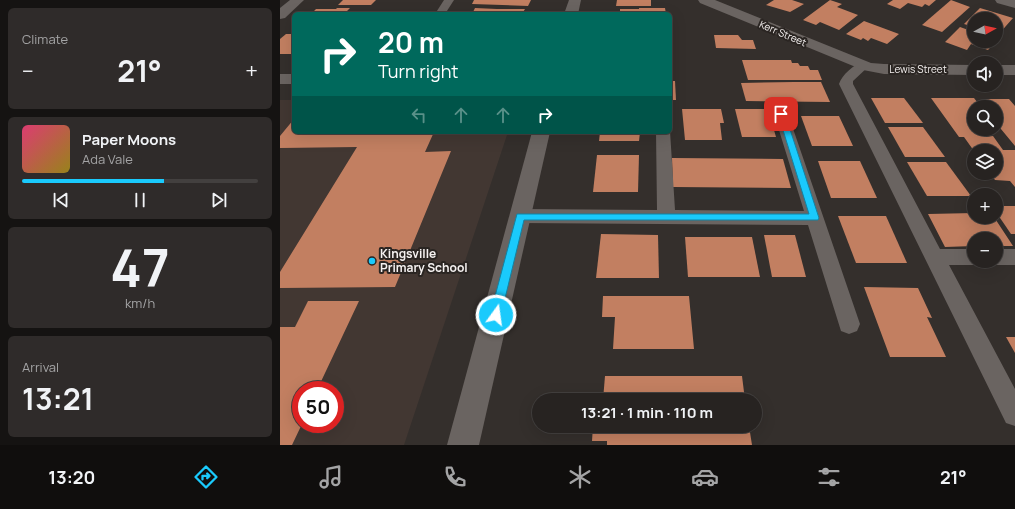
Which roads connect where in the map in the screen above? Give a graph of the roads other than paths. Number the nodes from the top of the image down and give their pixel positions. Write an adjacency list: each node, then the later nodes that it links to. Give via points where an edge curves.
1 (298, 0): 9 (street)
2 (449, 0): 7 (lane)
3 (574, 0): 8 (street)
4 (704, 0): 10 (street, Kerr Street)
5 (1001, 0): 6 (street)
6 (1015, 4)
7 (441, 12)
8 (571, 12)
9 (280, 15)
10 (862, 66): 11 (street, Lewis Street, via 884,69); 22 (lane, via 846,84)
11 (967, 70)
12 (1003, 70): 13 (street)
13 (1015, 70)
14 (280, 79): 15 (street)
15 (292, 79)
16 (781, 114): 21 (lane)
17 (540, 134): 19 (street)
18 (663, 134): 20 (lane)
19 (520, 216): 20 (lane); 28 (street)
20 (666, 217): 21 (lane)
21 (814, 218): 26 (lane)
22 (934, 257): 23 (lane); 27 (lane)
23 (967, 257)
24 (1003, 257): 25 (lane)
25 (1015, 257)
26 (849, 324)
27 (1015, 414)
28 (463, 445)

